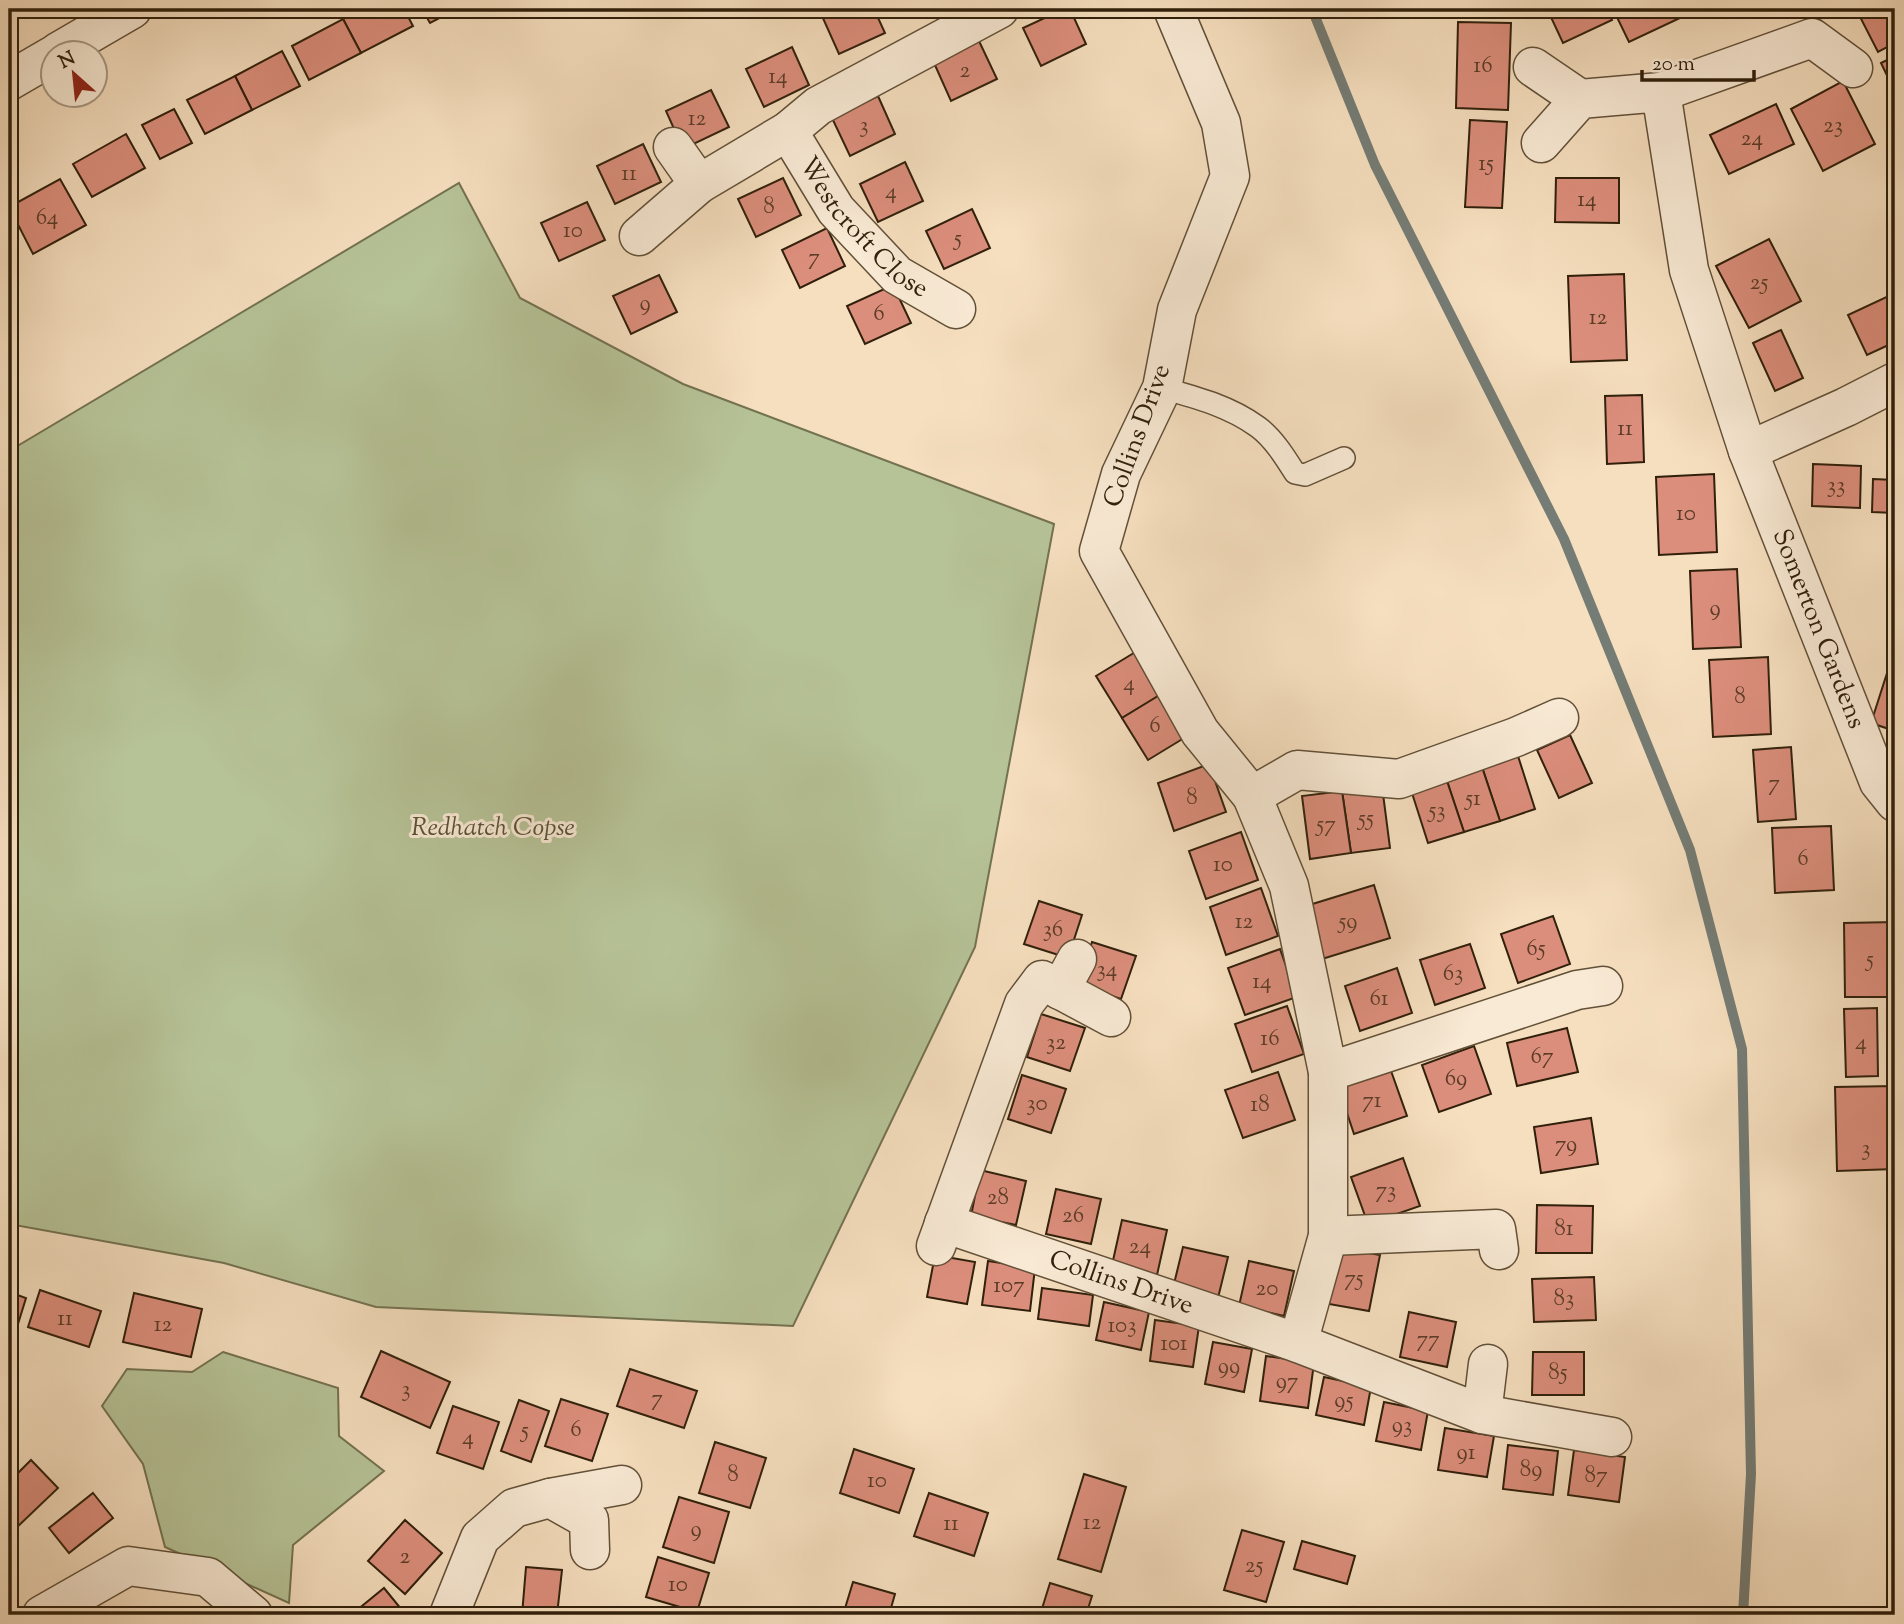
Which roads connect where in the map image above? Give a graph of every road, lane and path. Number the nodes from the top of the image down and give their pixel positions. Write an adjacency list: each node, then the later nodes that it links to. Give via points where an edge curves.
1 (132, 9): 5 (street)
2 (999, 9): 12 (street, Westcroft Close, via 818,106)
3 (1173, 9): 19 (street, Collins Drive, via 1221,123 1230,176 1177,310)
4 (1815, 24): 8 (street); 10 (street)
5 (82, 38)
6 (38, 64): 9 (street)
7 (1533, 67): 11 (street)
8 (1853, 68)
9 (9, 81)
10 (1661, 92): 11 (street); 20 (street, Somerton Gardens, via 1689,270)
11 (1580, 99): 13 (street)
12 (788, 131): 15 (street, Westcroft Close); 17 (street, Westcroft Close, via 836,210 897,275)
13 (1541, 143)
14 (673, 148): 15 (street)
15 (699, 184): 16 (street, Westcroft Close)
16 (639, 236)
17 (956, 309)
18 (1895, 382): 20 (street)
19 (1162, 388): 21 (lane, via 1201,398 1259,428 1295,473 1305,475); 23 (street, Collins Drive, via 1121,474 1099,551 1200,732)
20 (1748, 451): 24 (street, Somerton Gardens, via 1879,782)
21 (1344, 458)
22 (1559, 718): 23 (street, via 1399,779 1297,770)
23 (1252, 796): 27 (street, Collins Drive, via 1289,886)
24 (1895, 802)
25 (1589, 997): 27 (street)
26 (1111, 1017): 30 (street, Collins Drive, via 1068,975 1042,981 1024,1004 940,1235)
27 (1328, 1072): 28 (street, Collins Drive)
28 (1328, 1236): 29 (street, via 1496,1229); 30 (street, Collins Drive)
29 (1499, 1250)
30 (1298, 1343): 32 (street, Collins Drive)
31 (1488, 1364): 32 (street)
32 (1482, 1414): 33 (street, Collins Drive)
33 (1612, 1437)
34 (622, 1485): 35 (street)
35 (550, 1498): 36 (street, via 589,1520); 39 (street, via 514,1508 480,1538)
36 (590, 1550)
37 (42, 1615): 38 (street, via 128,1566 208,1577)
38 (253, 1615)
39 (449, 1615)

